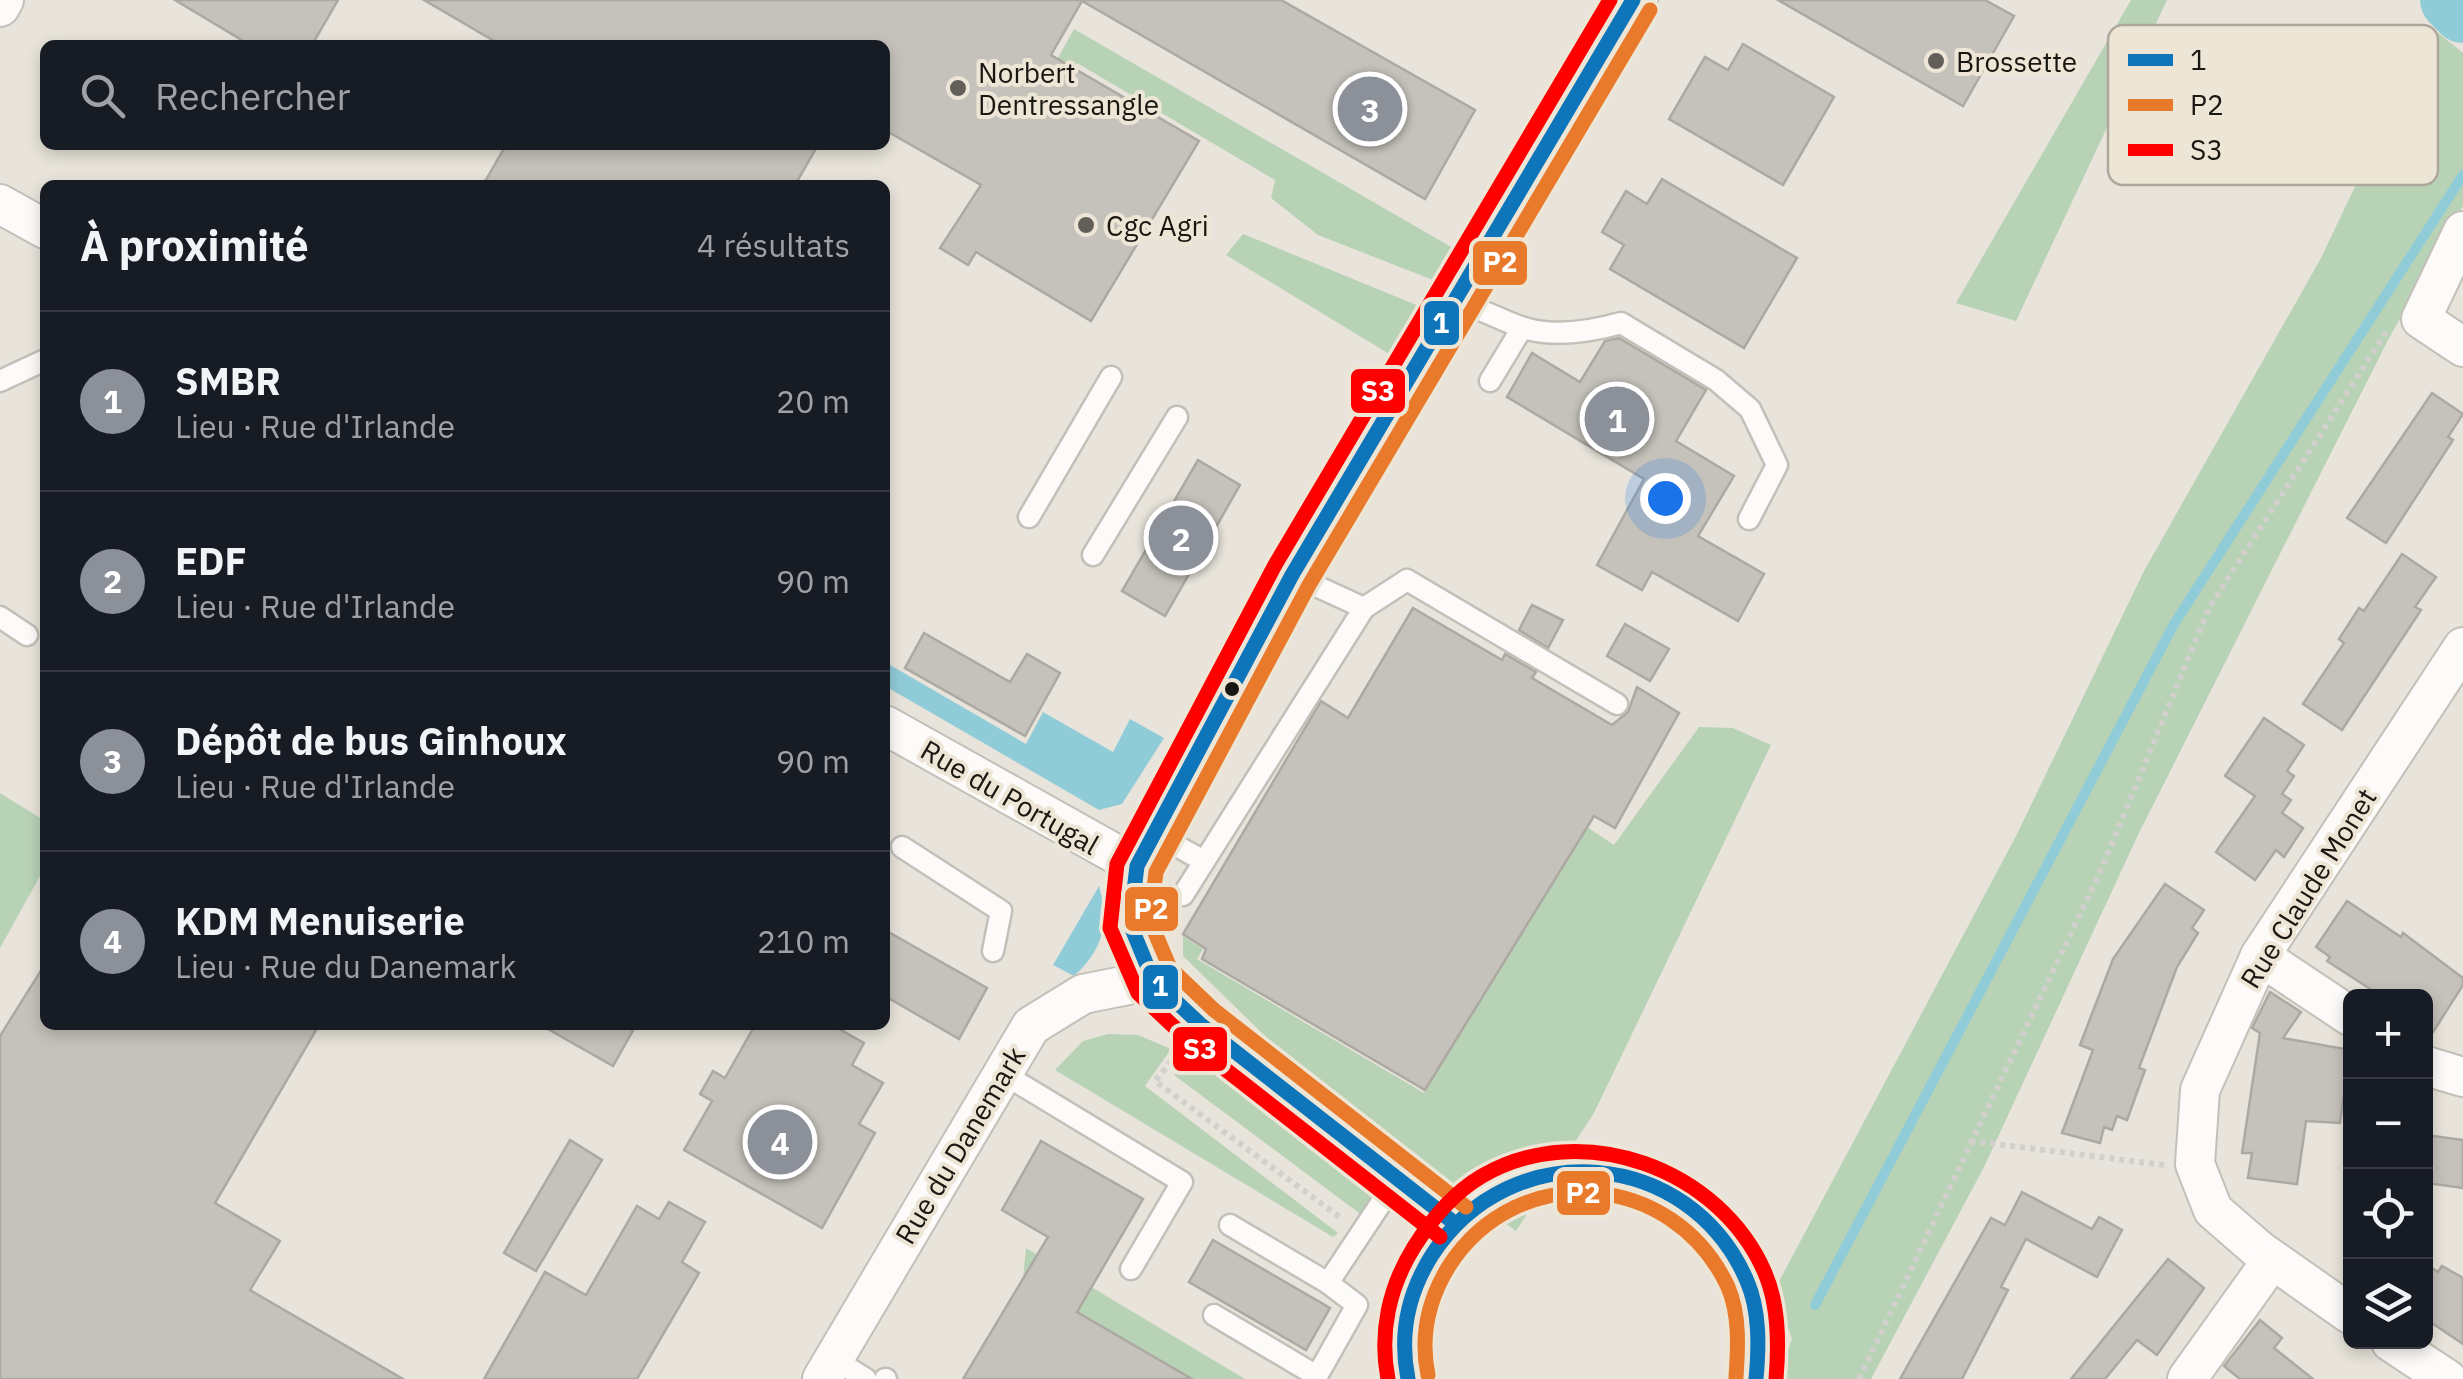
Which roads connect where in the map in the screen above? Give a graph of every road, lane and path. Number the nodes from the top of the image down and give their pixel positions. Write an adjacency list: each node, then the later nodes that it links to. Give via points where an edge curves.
1 (4, 0): 3 (street)
2 (1633, 0): 7 (street)
3 (0, 7)
4 (0, 204): 5 (street)
5 (40, 226)
6 (2463, 231): 8 (street)
7 (1453, 304): 9 (lane, via 1482,307); 19 (street)
8 (2421, 319): 10 (street); 38 (path, via 2388,328 2208,608 2102,868)
9 (1522, 328): 14 (lane); 17 (lane, via 1584,334 1621,323 1716,380 1750,409 1778,465)
10 (2463, 347)
11 (40, 362): 13 (lane)
12 (1112, 378): 16 (lane)
13 (0, 381)
14 (1490, 381)
15 (1178, 417): 18 (lane)
16 (1029, 517)
17 (1748, 519)
18 (1093, 556)
19 (1292, 575): 20 (lane); 27 (street)
20 (1364, 608): 24 (lane, via 1406,580); 28 (lane)
21 (0, 618): 22 (lane)
22 (28, 634)
23 (2463, 647): 31 (street, Rue Claude Monet)
24 (1617, 704)
25 (890, 728): 27 (street, Rue du Portugal)
26 (902, 847): 30 (lane, via 1001,911)
27 (1145, 849): 28 (lane); 32 (street, via 1130,924)
28 (1204, 861): 29 (lane)
29 (1182, 895)
30 (993, 951)
31 (2260, 956): 33 (street); 39 (street, Rue Claude Monet, via 2200,1090)
32 (1154, 980): 34 (street); 36 (street, Rue du Danemark, via 1083,994 1031,1026)
33 (2343, 1011)
34 (1201, 1025): 40 (street); 43 (path, via 1155,1082)
35 (2433, 1068): 37 (street)
36 (1002, 1073): 45 (lane, via 1182,1182); 50 (street, Rue du Danemark)
37 (2463, 1077)
38 (1972, 1141): 39 (path); 53 (path)
39 (2195, 1164): 44 (street, Rue Claude Monet, via 2213,1210)
40 (1399, 1176): 41 (street); 43 (lane)
41 (1454, 1222): 51 (street, via 1414,1283 1402,1355); 52 (street, via 1502,1188 1559,1171 1618,1174 1673,1196 1716,1232 1746,1280 1760,1336)
42 (1230, 1224): 46 (lane)
43 (1360, 1232): 46 (lane)
44 (2272, 1260): 47 (street, Rue Claude Monet); 54 (street)
45 (1132, 1268)
46 (1328, 1283): 48 (lane, via 1356,1304 1317,1376)
47 (2343, 1309)
48 (1214, 1314)
49 (2402, 1349): 55 (street)
50 (841, 1372)
51 (1408, 1379)
52 (1756, 1379)
53 (1859, 1379)
54 (2186, 1379)
55 (2447, 1379)

